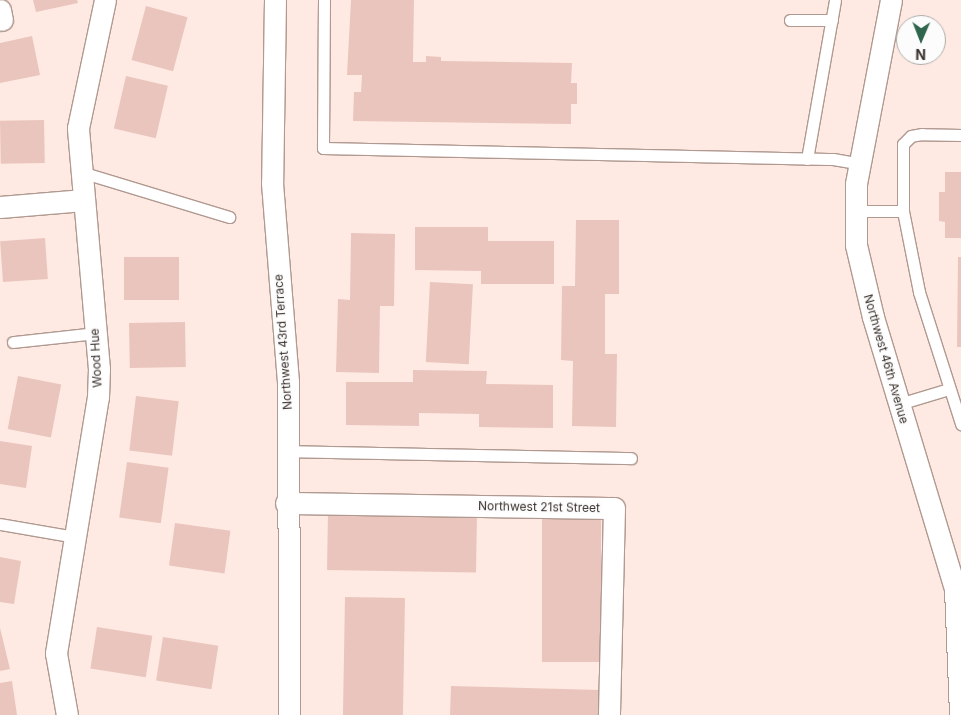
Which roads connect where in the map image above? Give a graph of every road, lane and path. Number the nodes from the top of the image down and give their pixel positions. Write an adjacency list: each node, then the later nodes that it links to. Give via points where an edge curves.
1 (105, 0): 11 (street, Wood Hue, via 78,128)
2 (275, 0): 22 (street, Northwest 43rd Terrace, via 272,183 288,382)
3 (324, 0): 9 (lane, via 323,148)
4 (835, 0): 7 (lane)
5 (891, 0): 10 (street, Northwest 46th Avenue)
6 (790, 20): 7 (lane)
7 (832, 20): 9 (lane)
8 (961, 135): 15 (lane, via 922,134 911,136 903,144)
9 (806, 158): 10 (lane)
10 (860, 164): 14 (street, Northwest 46th Avenue)
11 (81, 172): 12 (street, Wood Hue); 16 (lane)
12 (84, 200): 13 (street); 17 (street, Wood Hue)
13 (0, 207)
14 (856, 211): 15 (lane); 20 (street, Northwest 46th Avenue, via 856,245 872,317)
15 (902, 212): 19 (lane, via 919,292)
16 (229, 217)
17 (96, 333): 18 (lane); 26 (street, Wood Hue, via 98,397)
18 (13, 342)
19 (949, 389): 20 (lane); 21 (lane)
20 (899, 404): 27 (street, Northwest 46th Avenue, via 955,589)
21 (961, 424)
22 (287, 451): 23 (lane); 24 (street, Northwest 43rd Terrace)
23 (631, 458)
24 (286, 503): 29 (street, Northwest 43rd Terrace); 30 (street, Northwest 21st Street, via 614,508)
25 (0, 524): 26 (lane)
26 (75, 537): 28 (street, Wood Hue, via 56,653)
27 (961, 665): 31 (street, Northwest 46th Avenue)
28 (66, 715)
29 (289, 715)
30 (609, 715)
31 (960, 715)

